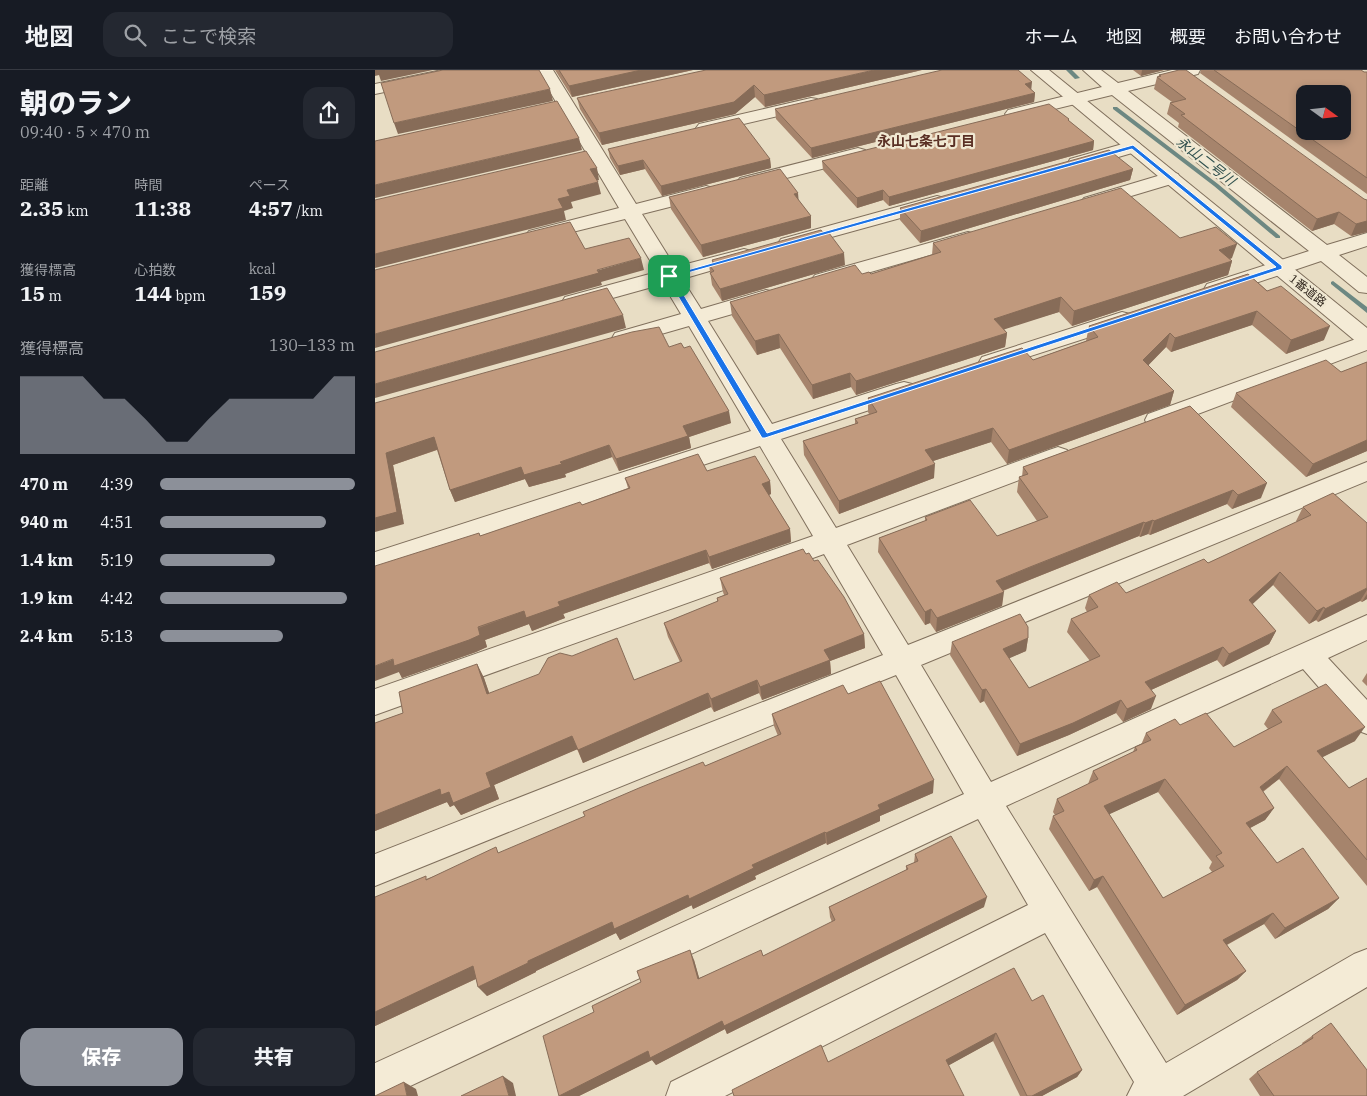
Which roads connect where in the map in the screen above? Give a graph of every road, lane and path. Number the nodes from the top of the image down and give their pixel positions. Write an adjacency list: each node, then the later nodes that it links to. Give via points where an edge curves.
1 (465, 70): 6 (street)
2 (545, 70): 18 (street)
3 (1039, 70): 8 (street, 1番道路)
4 (1091, 70): 7 (street)
5 (1190, 74): 7 (street)
6 (375, 89)
7 (1116, 90): 8 (street); 22 (street)
8 (1075, 99): 10 (street); 12 (street, 1番道路)
9 (826, 100): 11 (street)
10 (998, 118)
11 (692, 131)
12 (1133, 147): 14 (street); 15 (street, 1番道路)
13 (872, 150): 18 (street)
14 (1057, 168)
15 (1171, 178): 17 (street); 23 (street, 1番道路)
16 (953, 197): 24 (street)
17 (1075, 206)
18 (631, 211): 21 (street); 24 (street)
19 (990, 231): 29 (street)
20 (1367, 239): 22 (street)
21 (517, 240)
22 (1324, 253): 23 (street); 25 (street)
23 (1280, 267): 26 (street); 30 (street, 1番道路)
24 (669, 276): 27 (street); 29 (street)
25 (1367, 287)
26 (1196, 295)
27 (555, 307)
28 (1140, 313): 32 (street)
29 (694, 318): 31 (street); 35 (street)
30 (1367, 340): 34 (street)
31 (600, 344)
32 (971, 368)
33 (924, 384): 35 (street)
34 (1135, 428)
35 (765, 436): 38 (street); 39 (street)
36 (1080, 448): 38 (street)
37 (1367, 471): 42 (street)
38 (830, 541): 42 (street); 43 (street)
39 (375, 563)
40 (1367, 627): 41 (street)
41 (1307, 654): 44 (street); 45 (street)
42 (902, 660): 45 (street); 46 (street)
43 (375, 702)
44 (1367, 721)
45 (985, 800): 47 (street); 49 (street)
46 (375, 870)
47 (1051, 912): 50 (street); 51 (street)
48 (1367, 967): 50 (street)
49 (375, 1083)
50 (1156, 1093)
51 (685, 1096)

